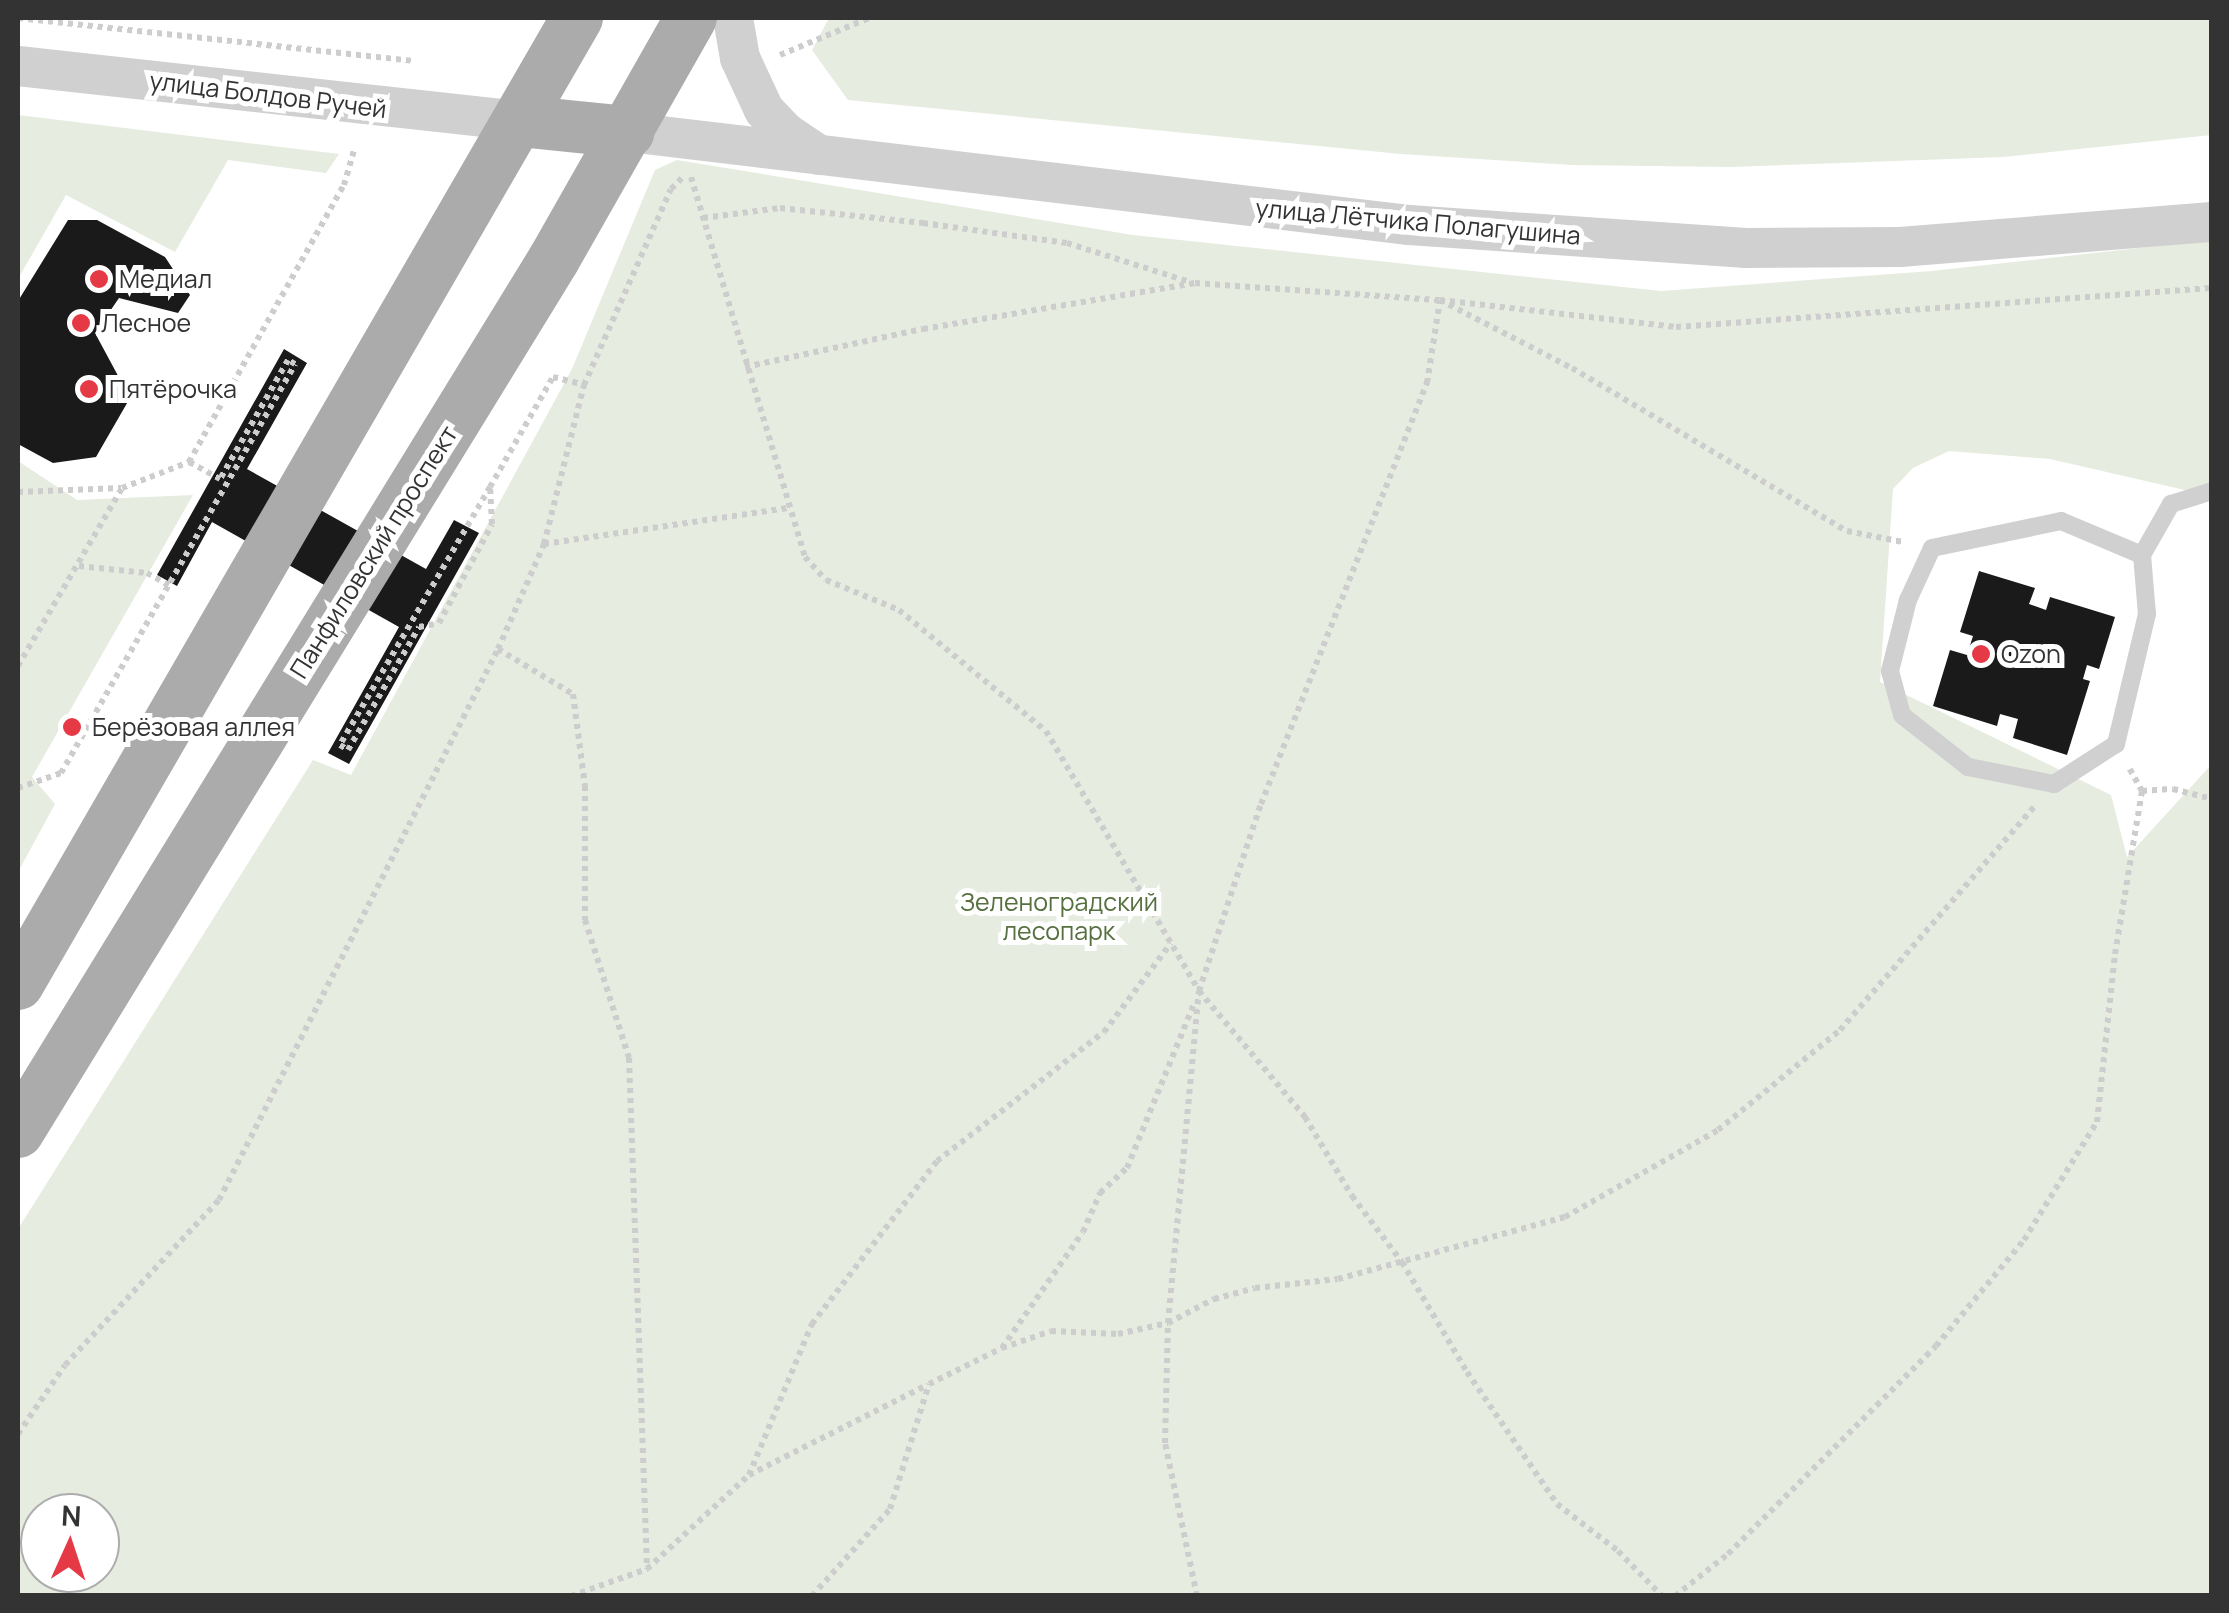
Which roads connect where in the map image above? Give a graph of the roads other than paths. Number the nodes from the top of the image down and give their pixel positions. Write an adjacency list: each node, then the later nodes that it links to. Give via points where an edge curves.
1 (578, 18): 5 (main road)
2 (691, 18): 6 (main road, Панфиловский проспект)
3 (732, 18): 7 (street, via 740,58 764,110)
4 (18, 66): 5 (street, улица Болдов Ручей)
5 (519, 122): 6 (main road); 11 (main road)
6 (628, 132): 7 (street, улица Лётчика Полагушина); 12 (main road, Панфиловский проспект)
7 (822, 157): 8 (street, улица Лётчика Полагушина, via 1409,225 1746,248 1900,247)
8 (2212, 222)
9 (2212, 491): 10 (lane, via 2171,504)
10 (2142, 555): 10 (lane, via 2147,614 2116,744 2054,784 1968,767 1902,715 1890,672 1908,600 1932,548 2062,520)
11 (18, 984)
12 (18, 1132)

